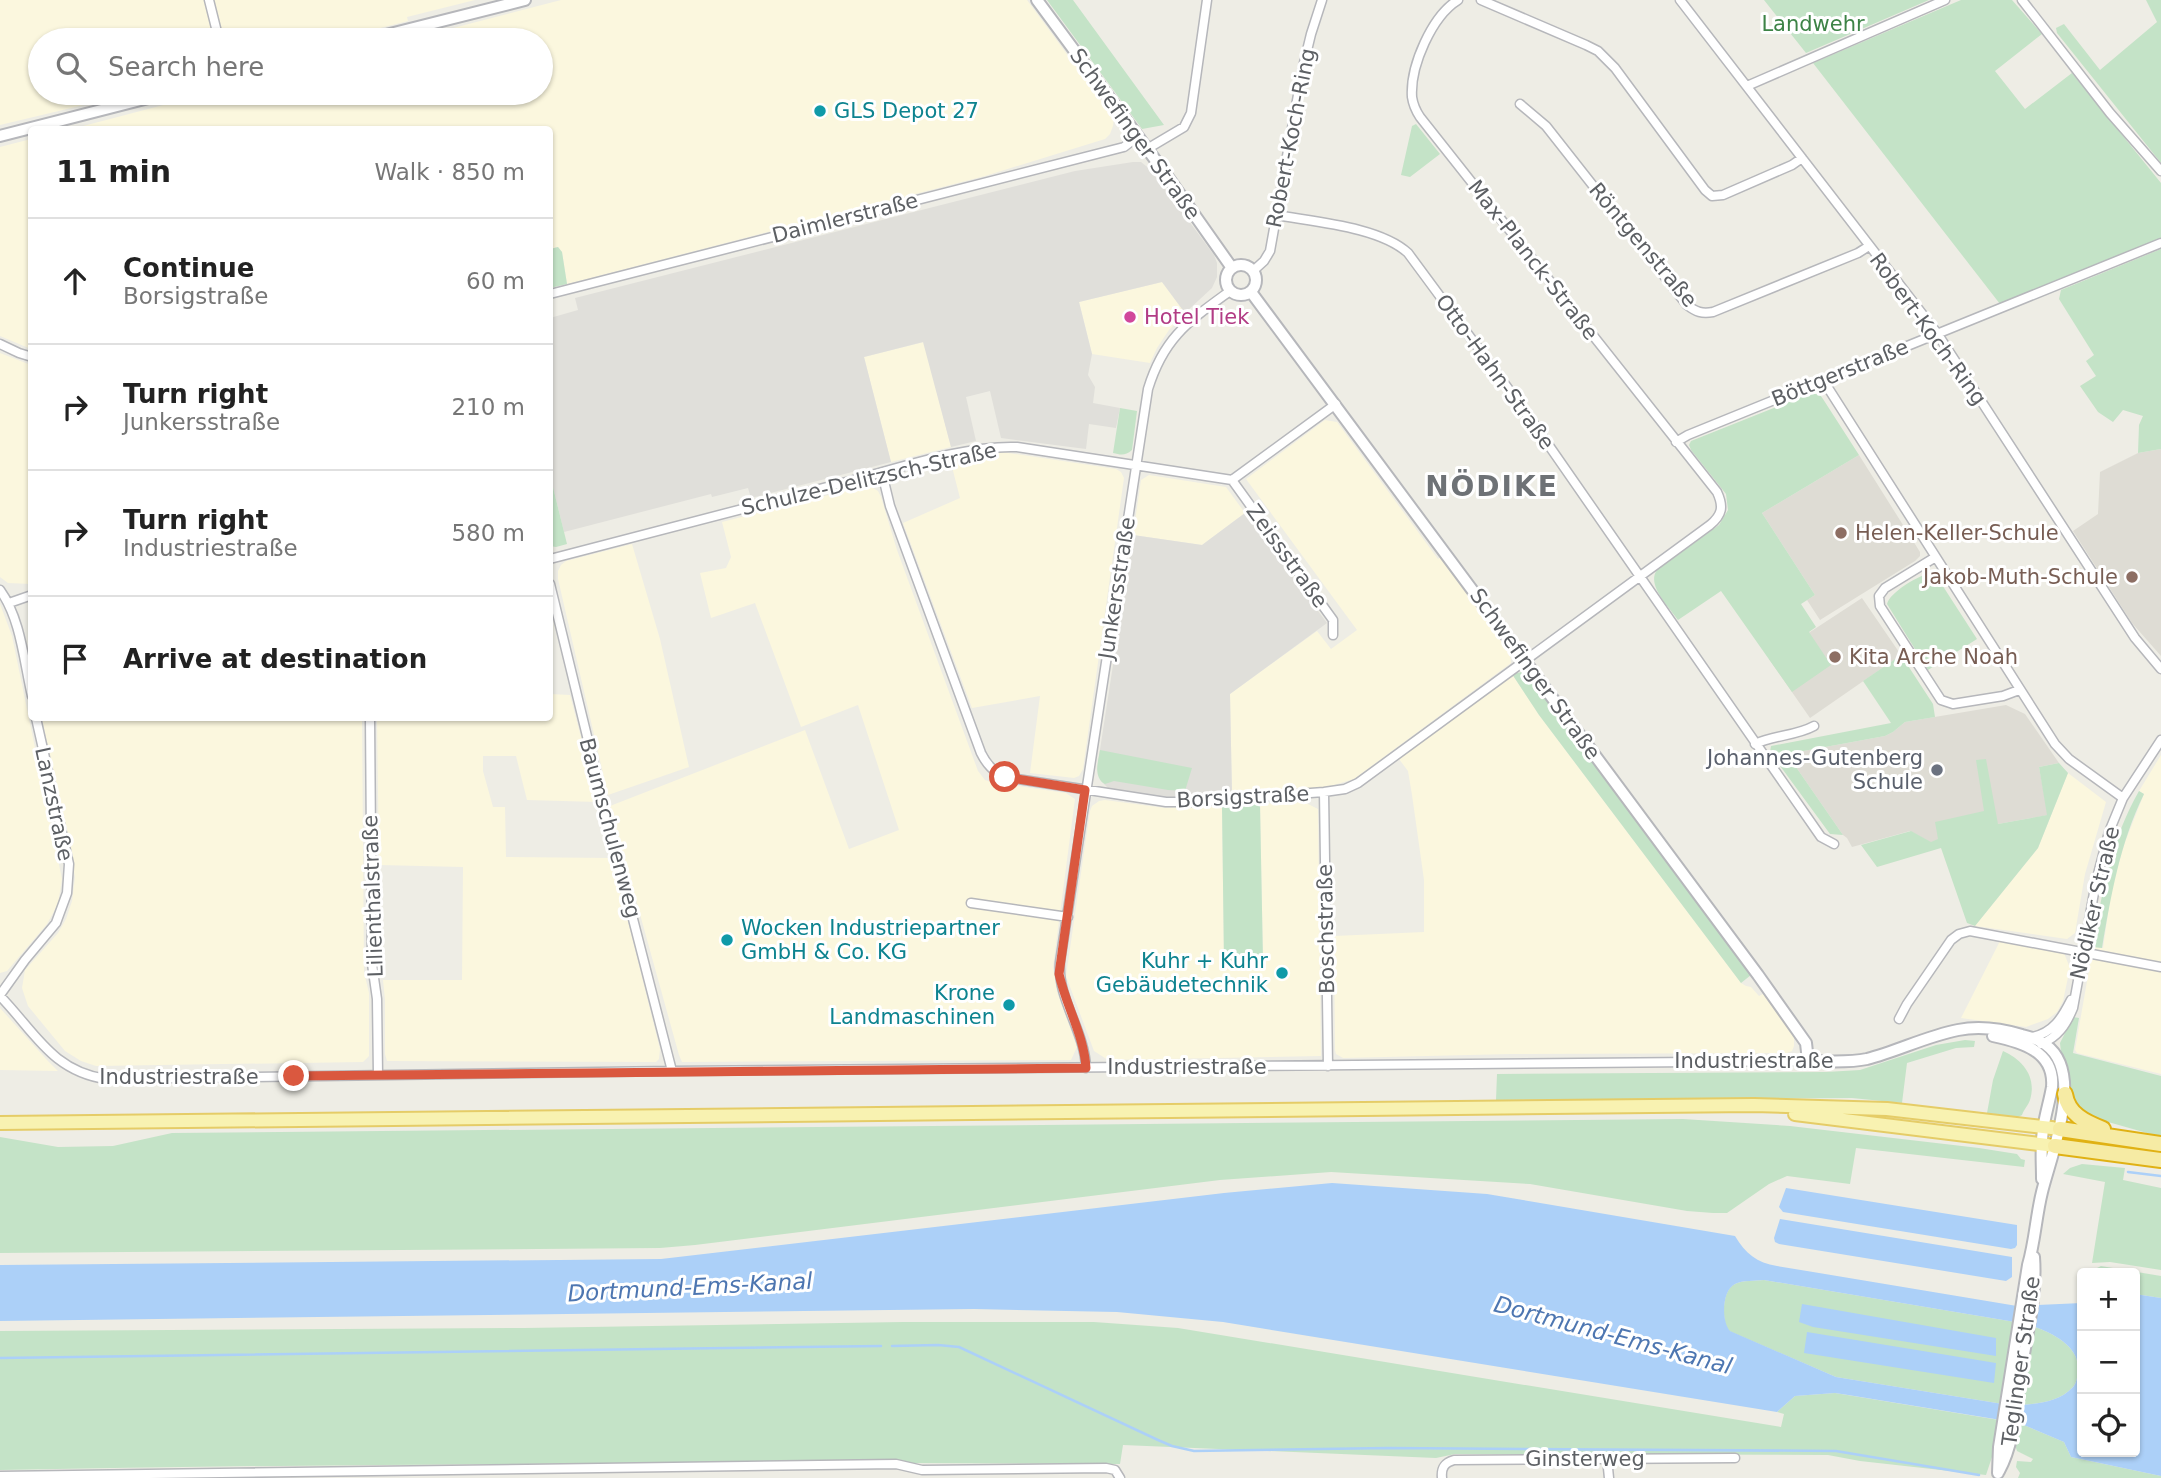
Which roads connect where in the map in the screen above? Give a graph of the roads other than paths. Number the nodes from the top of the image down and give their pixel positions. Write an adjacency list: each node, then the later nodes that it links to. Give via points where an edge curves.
1 (209, 0): 11 (street)
2 (525, 0): 12 (street)
3 (1037, 0): 19 (street, Schwefinger Straße)
4 (1207, 0): 20 (street, via 1191,113 1184,127)
5 (1322, 0): 23 (street, Robert-Koch-Ring, via 1303,66)
6 (1458, 0): 36 (street, Max-Planck-Straße, via 1431,31 1421,51 1414,105)
7 (1481, 0): 21 (street, via 1586,45 1607,59 1712,196)
8 (1680, 0): 13 (street, Robert-Koch-Ring)
9 (1945, 0): 13 (street)
10 (2022, 0): 22 (street)
11 (216, 28)
12 (414, 28)
13 (1747, 86): 21 (street, Robert-Koch-Ring)
14 (1520, 104): 25 (street, Röntgenstraße, via 1546,126 1695,311 1713,312)
15 (121, 105): 16 (street)
16 (39, 126)
17 (28, 129): 18 (street)
18 (0, 136)
19 (1138, 137): 20 (street, Schwefinger Straße); 30 (street, Daimlerstraße, via 1124,147)
20 (1147, 149): 26 (street, Schwefinger Straße)
21 (1802, 158): 25 (street, Robert-Koch-Ring)
22 (2161, 172)
23 (1276, 215): 27 (street, Robert-Koch-Ring, via 1270,251); 43 (street, Otto-Hahn-Straße, via 1380,235 1408,253)
24 (2161, 243): 31 (street, Böttgerstraße)
25 (1869, 246): 31 (street, Robert-Koch-Ring)
26 (1232, 268): 27 (street, via 1241,265); 28 (street, via 1226,281)
27 (1253, 271): 29 (street, via 1256,284)
28 (1230, 290): 29 (street, via 1240,295); 37 (street, Junkersstraße, via 1172,338 1157,362)
29 (1251, 292): 35 (street, Schwefinger Straße)
30 (553, 293)
31 (1937, 333): 34 (street, Böttgerstraße); 50 (street, Robert-Koch-Ring, via 2135,638)
32 (0, 344): 33 (street)
33 (28, 356)
34 (1823, 380): 36 (street, Böttgerstraße); 42 (street)
35 (1336, 404): 39 (street); 49 (street, Schwefinger Straße)
36 (1676, 442): 40 (street, Max-Planck-Straße, via 1717,492)
37 (1136, 464): 38 (street, Schulze-Delitzsch-Straße, via 996,446); 39 (street, Schulze-Delitzsch-Straße); 58 (street, Junkersstraße)
38 (882, 472): 41 (street, Schulze-Delitzsch-Straße); 58 (street, Borsigstraße, via 912,570 987,765 1005,777)
39 (1232, 480): 48 (street, Zeissstraße, via 1333,620)
40 (1722, 510): 43 (street, Borsigstraße, via 1710,526)
41 (553, 558)
42 (1934, 558): 52 (street); 52 (street, via 1885,589 1879,596 1880,606 1941,700 1953,704)
43 (1640, 576): 49 (street, Borsigstraße); 57 (street, Otto-Hahn-Straße)
44 (0, 590): 47 (street)
45 (28, 596): 47 (street)
46 (553, 596): 77 (street, Baumschulenweg)
47 (9, 603): 51 (street)
48 (1333, 635)
49 (1525, 661): 59 (street, Borsigstraße, via 1358,783); 74 (street, Schwefinger Straße, via 1802,1036)
50 (2161, 669)
51 (28, 679)
52 (2019, 690): 60 (street, via 2069,760)
53 (37, 721): 67 (street, Lanzstraße, via 68,864 67,893 56,923)
54 (370, 721): 78 (street, Lilienthalstraße)
55 (1814, 726): 57 (street)
56 (2161, 740): 60 (street, Nödiker Straße)
57 (1755, 744): 61 (street, Otto-Hahn-Straße, via 1821,837)
58 (1085, 790): 59 (street, Borsigstraße, via 1166,802); 63 (street, Junkersstraße)
59 (1324, 792): 75 (street, Boschstraße)
60 (2123, 798): 64 (street, Nödiker Straße, via 2101,858)
61 (1834, 844)
62 (971, 903): 63 (street)
63 (1068, 917): 76 (street, Junkersstraße, via 1059,974 1085,1051)
64 (2083, 953): 65 (street); 66 (street, Nödiker Straße); 68 (street, via 1970,931 1959,934)
65 (2161, 967)
66 (2074, 995): 69 (street, Nödiker Straße); 70 (street, Nödiker Straße, via 2073,1008)
67 (0, 996): 78 (street, Industriestraße, via 52,1055 87,1076)
68 (1899, 1019)
69 (2049, 1031): 71 (street); 72 (street, Nödiker Straße)
70 (2060, 1032): 72 (street); 73 (street, Nödiker Straße)
71 (2029, 1042): 72 (street, Industriestraße); 73 (street, Industriestraße); 74 (street, Industriestraße, via 1942,1035 1866,1059)
72 (2045, 1043): 73 (street, Industriestraße)
73 (2051, 1059): 79 (street, Industriestraße, via 2063,1074); 82 (street, via 2052,1084)
74 (1808, 1061): 75 (street, Industriestraße)
75 (1328, 1066): 76 (street, Industriestraße)
76 (1086, 1068): 77 (street, Industriestraße)
77 (672, 1071): 78 (street, Industriestraße)
78 (377, 1074)
79 (2065, 1094): 83 (street, Industriestraße); 84 (highway, via 2066,1102 2085,1122)
80 (1711, 1106): 81 (main road); 82 (main road, via 1887,1109); 86 (main road)
81 (0, 1124)
82 (2043, 1126): 83 (main road); 86 (street)
83 (2060, 1129): 84 (highway); 86 (street, Industriestraße)
84 (2120, 1137): 85 (highway)
85 (2161, 1144)
86 (2048, 1145): 87 (highway); 88 (street, Teglinger Straße)
87 (2161, 1160)
88 (2023, 1327): 89 (street, Teglinger Straße, via 2017,1399); 89 (street, Teglinger Straße, via 2006,1405)
89 (2008, 1425): 96 (street, Teglinger Straße, via 1999,1447); 96 (street, Teglinger Straße, via 2007,1457)
90 (1607, 1458): 91 (street, Ginsterweg); 94 (street, Ginsterweg, via 1454,1460 1445,1464); 99 (street)
91 (1735, 1458)
92 (911, 1468): 93 (street, via 831,1464); 97 (street); 98 (street, via 1106,1468)
93 (286, 1474): 95 (street)
94 (1442, 1475)
95 (0, 1476)
96 (1997, 1476)
97 (909, 1478)
98 (1120, 1478)
99 (1609, 1478)

